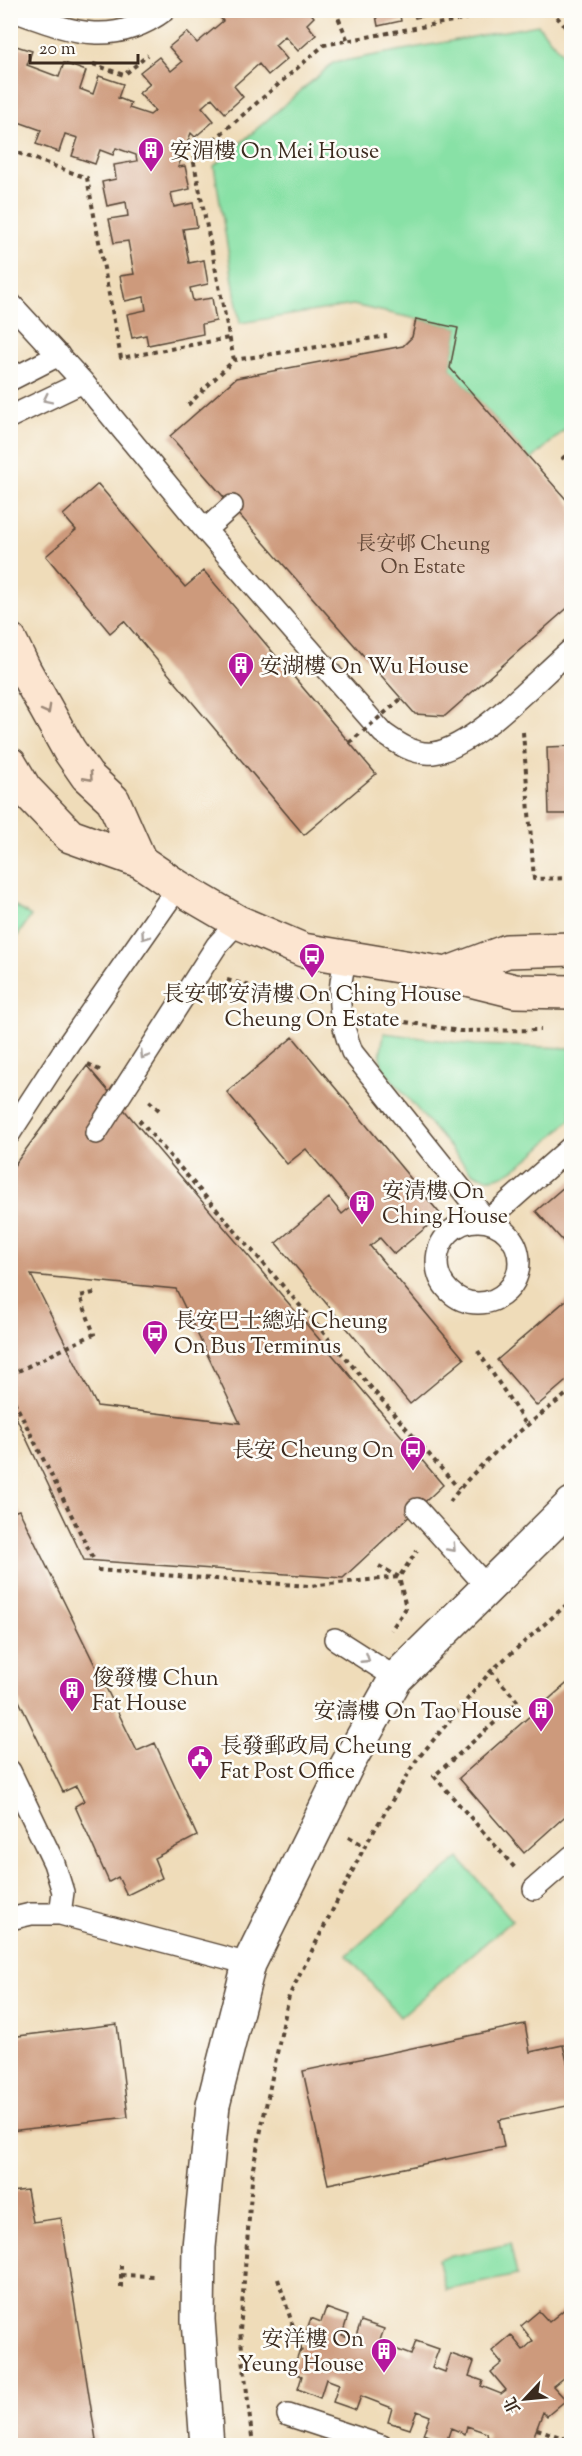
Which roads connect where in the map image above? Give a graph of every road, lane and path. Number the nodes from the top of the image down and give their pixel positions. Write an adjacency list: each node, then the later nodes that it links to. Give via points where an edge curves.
1 (11, 10): 2 (lane, via 70,32 98,35 124,31)
2 (165, 10)
3 (335, 10): 7 (path)
4 (511, 10): 7 (path)
5 (551, 10): 6 (path)
6 (572, 35)
7 (348, 41): 11 (path, via 324,45 193,158)
8 (10, 150): 11 (path, via 87,178 121,358)
9 (10, 303): 12 (lane)
10 (387, 336): 13 (path)
11 (229, 338): 13 (path)
12 (59, 355): 14 (lane); 15 (lane)
13 (234, 360): 16 (path)
14 (10, 380)
15 (83, 382): 17 (lane, one-way to 17); 21 (lane)
16 (188, 405)
17 (10, 417)
18 (572, 450): 19 (path, via 563,458)
19 (572, 467)
20 (232, 506): 21 (lane)
21 (205, 530): 25 (lane, via 382,733 405,748 431,753 457,747)
22 (10, 640): 28 (main road, one-way to 28, via 69,750 87,776 113,800)
23 (572, 649): 25 (lane)
24 (401, 699): 26 (path, bridge)
25 (503, 709): 29 (path, via 524,732 534,879)
26 (349, 743)
27 (10, 764): 28 (main road, via 25,789 70,836)
28 (140, 861): 30 (main road)
29 (572, 878)
30 (178, 887): 31 (main road); 40 (lane, one-way to 40)
31 (238, 922): 33 (main road, via 303,950); 41 (lane, one-way to 41, via 217,945)
32 (572, 950): 34 (main road, via 507,951)
33 (346, 957): 34 (main road); 37 (lane, via 338,989)
34 (446, 974): 36 (main road, via 515,991)
35 (218, 979): 37 (path, via 240,981)
36 (572, 992)
37 (340, 1009): 38 (path, via 459,1031); 42 (lane, via 340,1021 352,1052 487,1221)
38 (549, 1029)
39 (134, 1114): 49 (path)
40 (10, 1133)
41 (96, 1133)
42 (572, 1146)
43 (98, 1292): 45 (path, via 80,1296 94,1334)
44 (478, 1351): 48 (path)
45 (10, 1376)
46 (572, 1390): 48 (path)
47 (10, 1392): 53 (path)
48 (527, 1426): 49 (path)
49 (459, 1489): 52 (path)
50 (572, 1504): 57 (street)
51 (417, 1509): 52 (lane)
52 (433, 1528): 56 (path); 57 (lane, one-way to 57)
53 (94, 1560)
54 (379, 1566): 56 (path)
55 (97, 1570): 56 (path, via 309,1586)
56 (399, 1578): 60 (path, via 406,1608)
57 (487, 1587): 60 (street)
58 (572, 1600): 61 (path)
59 (335, 1639): 60 (lane, one-way to 60)
60 (383, 1670): 67 (street, via 347,1765)
61 (491, 1671): 64 (path, via 518,1702 435,1776); 78 (path, via 416,1762 365,1846 289,1996 252,2179 240,2331)
62 (10, 1771): 65 (lane, via 54,1863 63,1892)
63 (572, 1856): 64 (lane)
64 (534, 1889)
65 (60, 1914): 66 (lane); 67 (lane)
66 (10, 1919)
67 (249, 1964): 77 (street, via 213,2105 200,2247 198,2320)
68 (121, 2265): 69 (path)
69 (121, 2275): 70 (path); 72 (path)
70 (153, 2276)
71 (278, 2279): 73 (path)
72 (121, 2288)
73 (302, 2355)
74 (288, 2415): 79 (lane)
75 (537, 2429): 76 (path)
76 (572, 2441)
77 (207, 2445)
78 (253, 2445)
79 (382, 2445)

